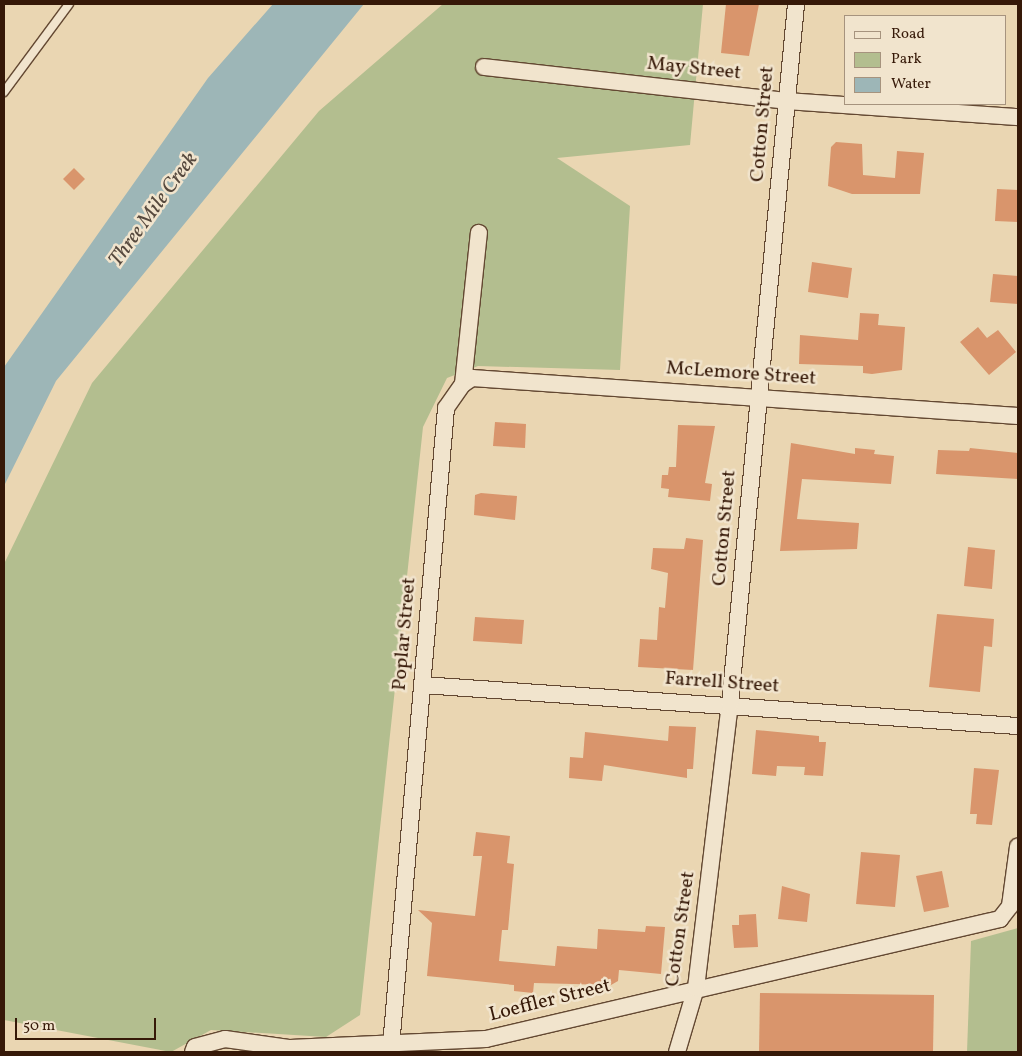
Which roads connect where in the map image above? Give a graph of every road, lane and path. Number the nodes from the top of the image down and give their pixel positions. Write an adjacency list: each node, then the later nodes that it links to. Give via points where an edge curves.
1 (69, 4): 4 (lane)
2 (796, 4): 5 (street, Cotton Street)
3 (484, 67): 5 (street, May Street)
4 (4, 92)
5 (787, 101): 6 (street, May Street); 11 (street, Cotton Street)
6 (844, 105)
7 (845, 105): 8 (street, May Street)
8 (1018, 117)
9 (479, 234): 10 (street, Poplar Street)
10 (463, 384): 11 (street, McLemore Street, via 472,378); 13 (street, Poplar Street, via 446,408)
11 (759, 396): 12 (street, McLemore Street); 14 (street, Cotton Street)
12 (1018, 416)
13 (422, 685): 14 (street, Farrell Street); 18 (street, Poplar Street)
14 (730, 704): 15 (street, Farrell Street); 17 (street, Cotton Street)
15 (1018, 726)
16 (1018, 847): 17 (street, Loeffler Street, via 1010,906 1000,919)
17 (696, 988): 18 (street, Loeffler Street, via 486,1039); 20 (street, Cotton Street)
18 (390, 1049): 19 (street, Loeffler Street, via 290,1048 225,1039 195,1048)
19 (193, 1052)
20 (677, 1052)

